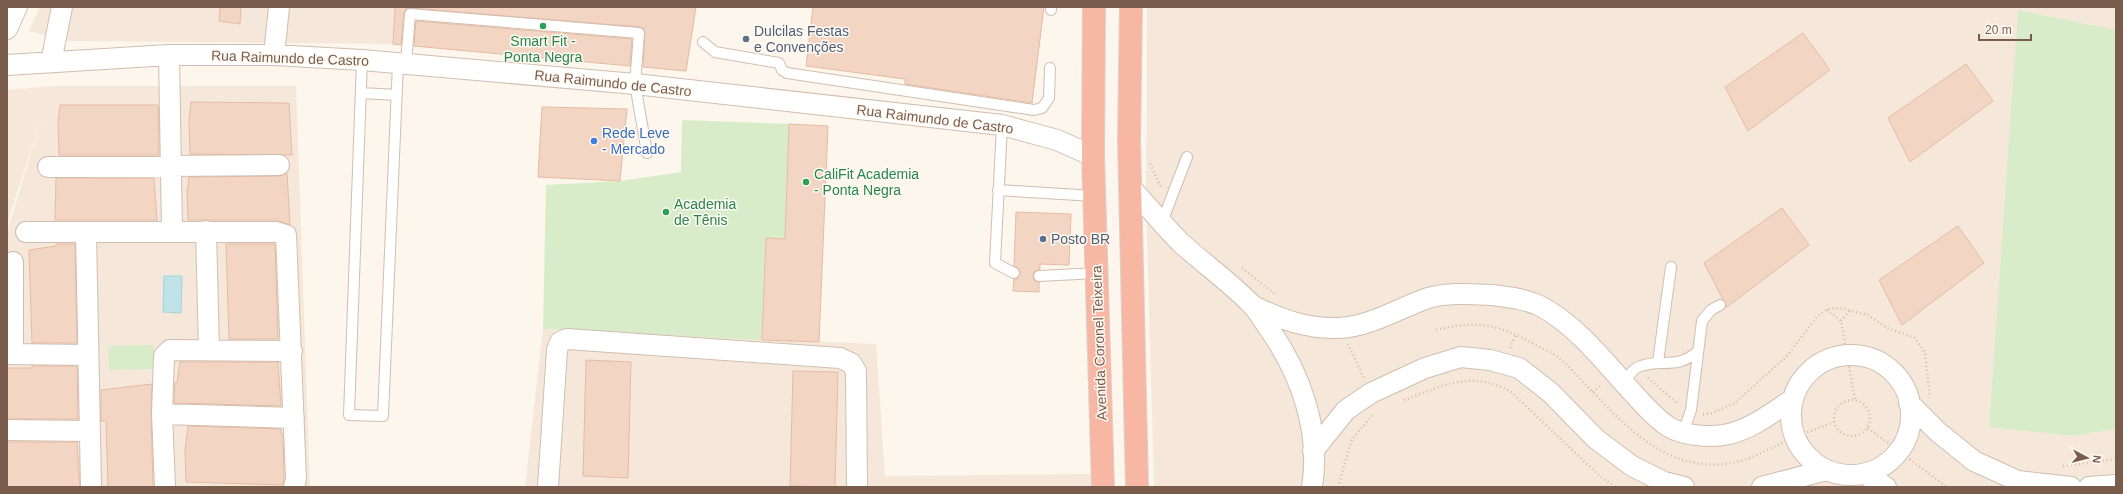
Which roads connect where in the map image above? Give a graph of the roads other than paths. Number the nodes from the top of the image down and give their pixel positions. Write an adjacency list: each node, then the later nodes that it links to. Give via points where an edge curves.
1 (17, 7): 7 (street)
2 (62, 7): 12 (street)
3 (279, 7): 10 (street)
4 (1094, 7): 21 (highway, Avenida Coronel Teixeira)
5 (1132, 7): 26 (highway)
6 (410, 10): 13 (lane); 16 (lane, via 639,33)
7 (7, 29)
8 (704, 42): 15 (lane, via 715,52 779,63 782,70 787,73 1034,110 1042,108 1049,98)
9 (169, 55): 10 (street, Rua Raimundo de Castro); 12 (street, Rua Raimundo de Castro); 25 (street)
10 (274, 55): 11 (street, Rua Raimundo de Castro)
11 (362, 60): 13 (street, Rua Raimundo de Castro); 17 (lane)
12 (52, 62): 14 (street, Rua Raimundo de Castro)
13 (402, 63): 16 (street, Rua Raimundo de Castro); 18 (lane)
14 (7, 65)
15 (1050, 68)
16 (635, 84): 19 (street, Rua Raimundo de Castro); 20 (lane)
17 (361, 93): 18 (lane); 18 (lane, via 349,415 383,416)
18 (397, 95)
19 (1002, 125): 21 (street, Rua Raimundo de Castro, via 1057,140); 27 (lane)
20 (647, 153)
21 (1093, 156): 28 (highway, Avenida Coronel Teixeira)
22 (1187, 157): 29 (lane)
23 (279, 165): 25 (street)
24 (48, 167): 25 (street)
25 (170, 167): 30 (street)
26 (1130, 187): 29 (street); 66 (highway)
27 (998, 190): 28 (lane); 36 (lane, via 995,263)
28 (1094, 196): 37 (highway, Avenida Coronel Teixeira)
29 (1162, 222): 40 (street, via 1181,243)
30 (172, 231): 31 (street); 33 (street)
31 (206, 231): 41 (street); 42 (street, via 276,232 286,235)
32 (26, 232): 33 (street)
33 (86, 232): 45 (street)
34 (13, 262): 44 (street)
35 (1671, 267): 46 (lane)
36 (1014, 273)
37 (1097, 273): 38 (lane); 65 (highway, Avenida Coronel Teixeira)
38 (1039, 276)
39 (1720, 305): 43 (lane, via 1711,310 1702,321)
40 (1253, 306): 47 (street, via 1277,318 1301,325 1340,328 1373,321 1430,298 1466,293 1509,297 1540,306 1572,329); 55 (street, via 1292,366 1305,398 1312,426)
41 (209, 351): 42 (street); 50 (street, via 170,350 164,356)
42 (292, 351): 51 (street)
43 (1697, 352): 46 (lane, via 1688,360 1677,363); 54 (lane, via 1691,410)
44 (10, 354): 45 (street)
45 (88, 355): 53 (street)
46 (1658, 362): 47 (lane, via 1637,367)
47 (1623, 383): 54 (street, via 1669,427)
48 (1793, 399): 49 (street, via 1800,382 1812,369 1827,360 1861,356 1878,362 1892,372 1903,385); 54 (street, via 1758,423 1729,434); 56 (street, via 1791,415 1794,437 1811,461)
49 (1909, 403): 57 (street, via 1910,421 1898,452 1882,467); 70 (street, via 1938,432 1974,461 2018,480)
50 (162, 414): 51 (street); 61 (street)
51 (294, 418): 62 (street)
52 (7, 430): 53 (street)
53 (89, 431): 60 (street)
54 (1683, 433)
55 (1313, 451): 58 (street); 67 (street, via 1346,410 1371,393 1425,368 1461,357 1490,360 1519,368 1551,393 1596,439 1632,466 1664,482)
56 (1826, 470): 57 (street, via 1845,475); 68 (street)
57 (1865, 474): 69 (street)
58 (1315, 484)
59 (2116, 485): 71 (street)
60 (91, 487)
61 (165, 487)
62 (294, 487)
63 (548, 487): 64 (street, via 557,350 560,342 567,339 840,358 851,363 856,371)
64 (857, 487)
65 (1103, 487)
66 (1137, 487)
67 (1684, 487)
68 (1762, 487)
69 (1886, 487)
70 (2071, 487)
71 (2089, 487)

